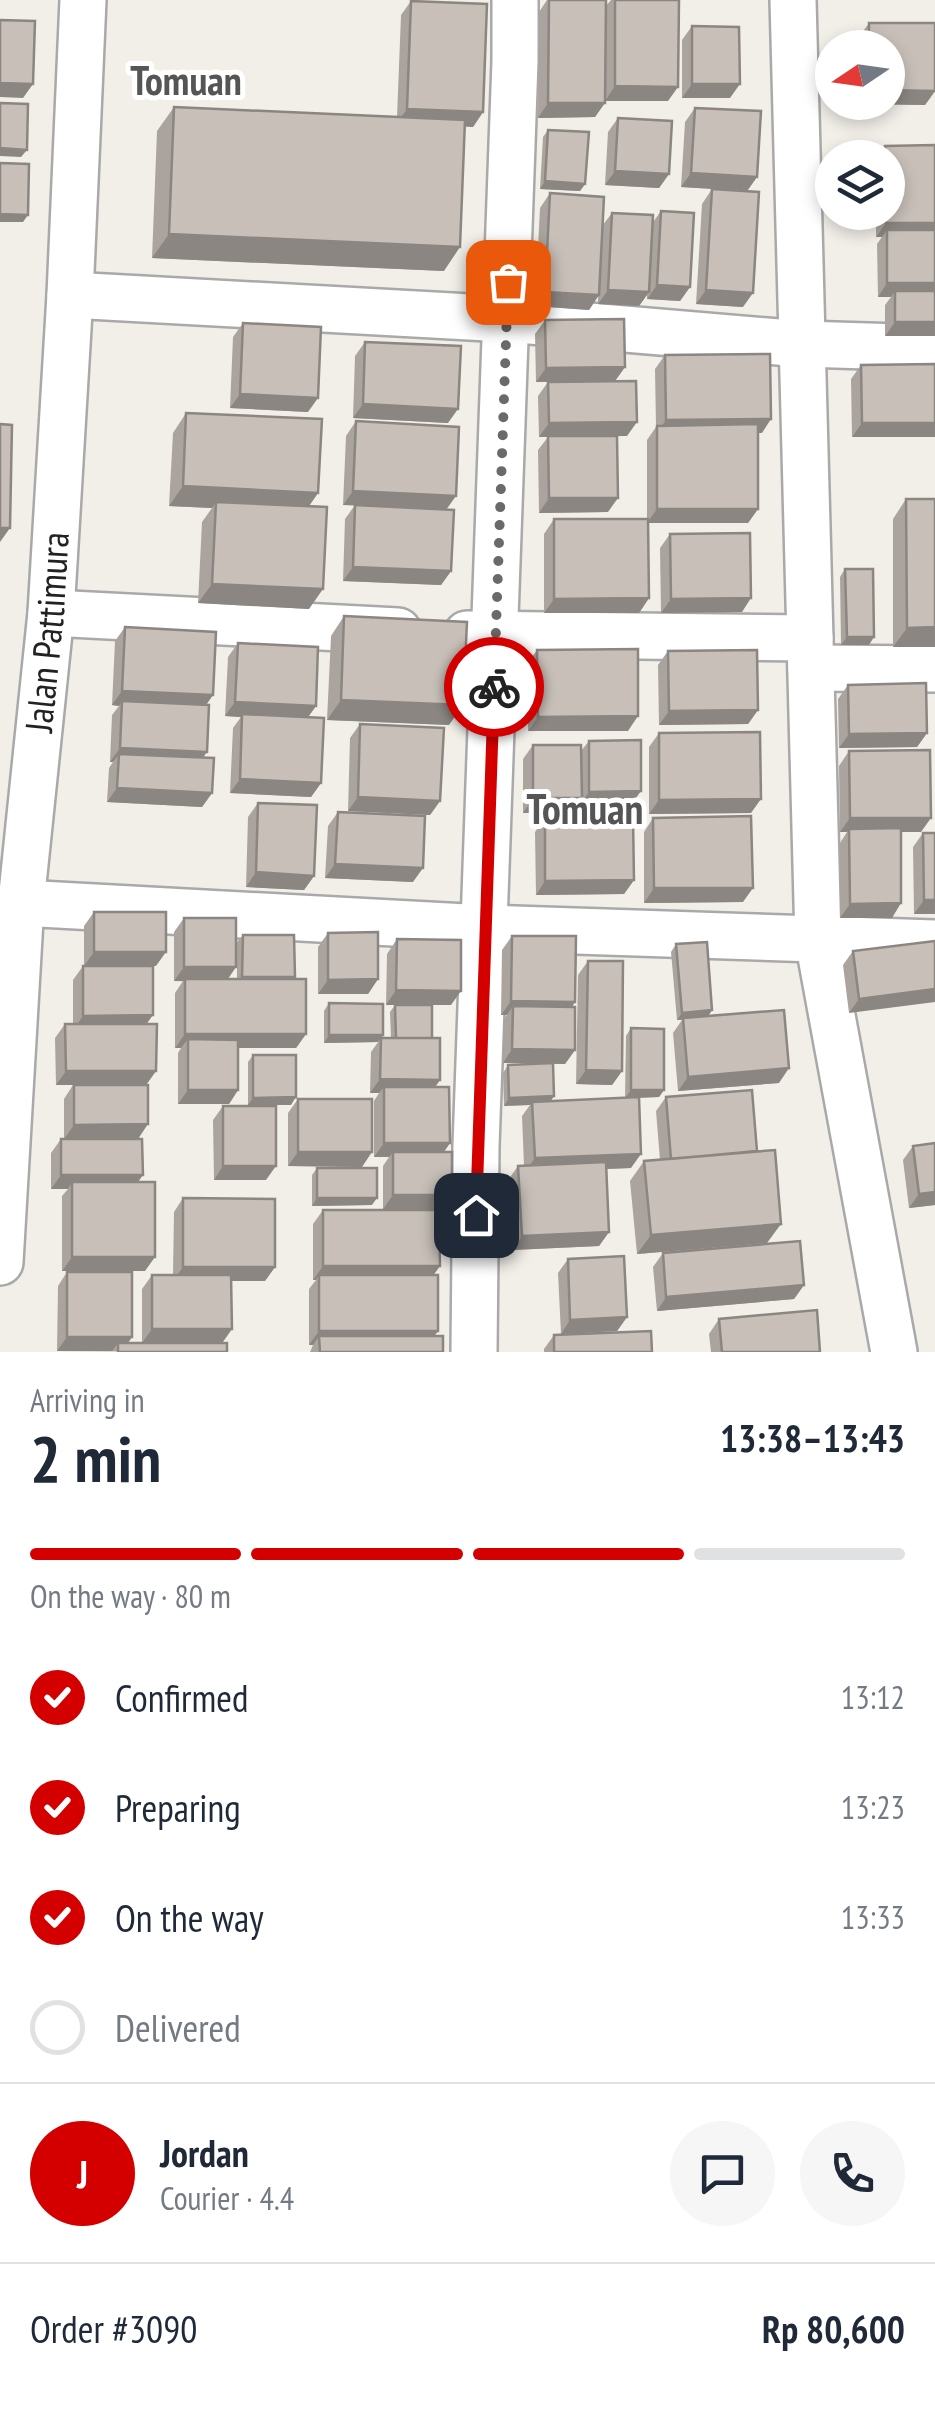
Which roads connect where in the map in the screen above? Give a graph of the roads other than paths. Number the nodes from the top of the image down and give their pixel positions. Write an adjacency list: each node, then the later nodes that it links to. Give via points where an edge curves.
1 (83, 0): 4 (street, Jalan Pattimura)
2 (514, 0): 5 (street)
3 (794, 0): 6 (street)
4 (70, 295): 5 (street); 8 (street, Jalan Pattimura)
5 (506, 320): 6 (street); 9 (street)
6 (802, 344): 7 (street); 10 (street)
7 (935, 348)
8 (51, 613): 9 (street); 12 (street, Jalan Pattimura)
9 (496, 636): 10 (street); 13 (street)
10 (811, 653): 11 (street); 14 (street)
11 (935, 668)
12 (21, 904): 13 (street); 16 (street, Jalan Pattimura)
13 (485, 928): 14 (street); 17 (street)
14 (818, 940): 15 (street); 18 (street)
15 (935, 943)
16 (0, 1262)
17 (474, 1352)
18 (894, 1352)

